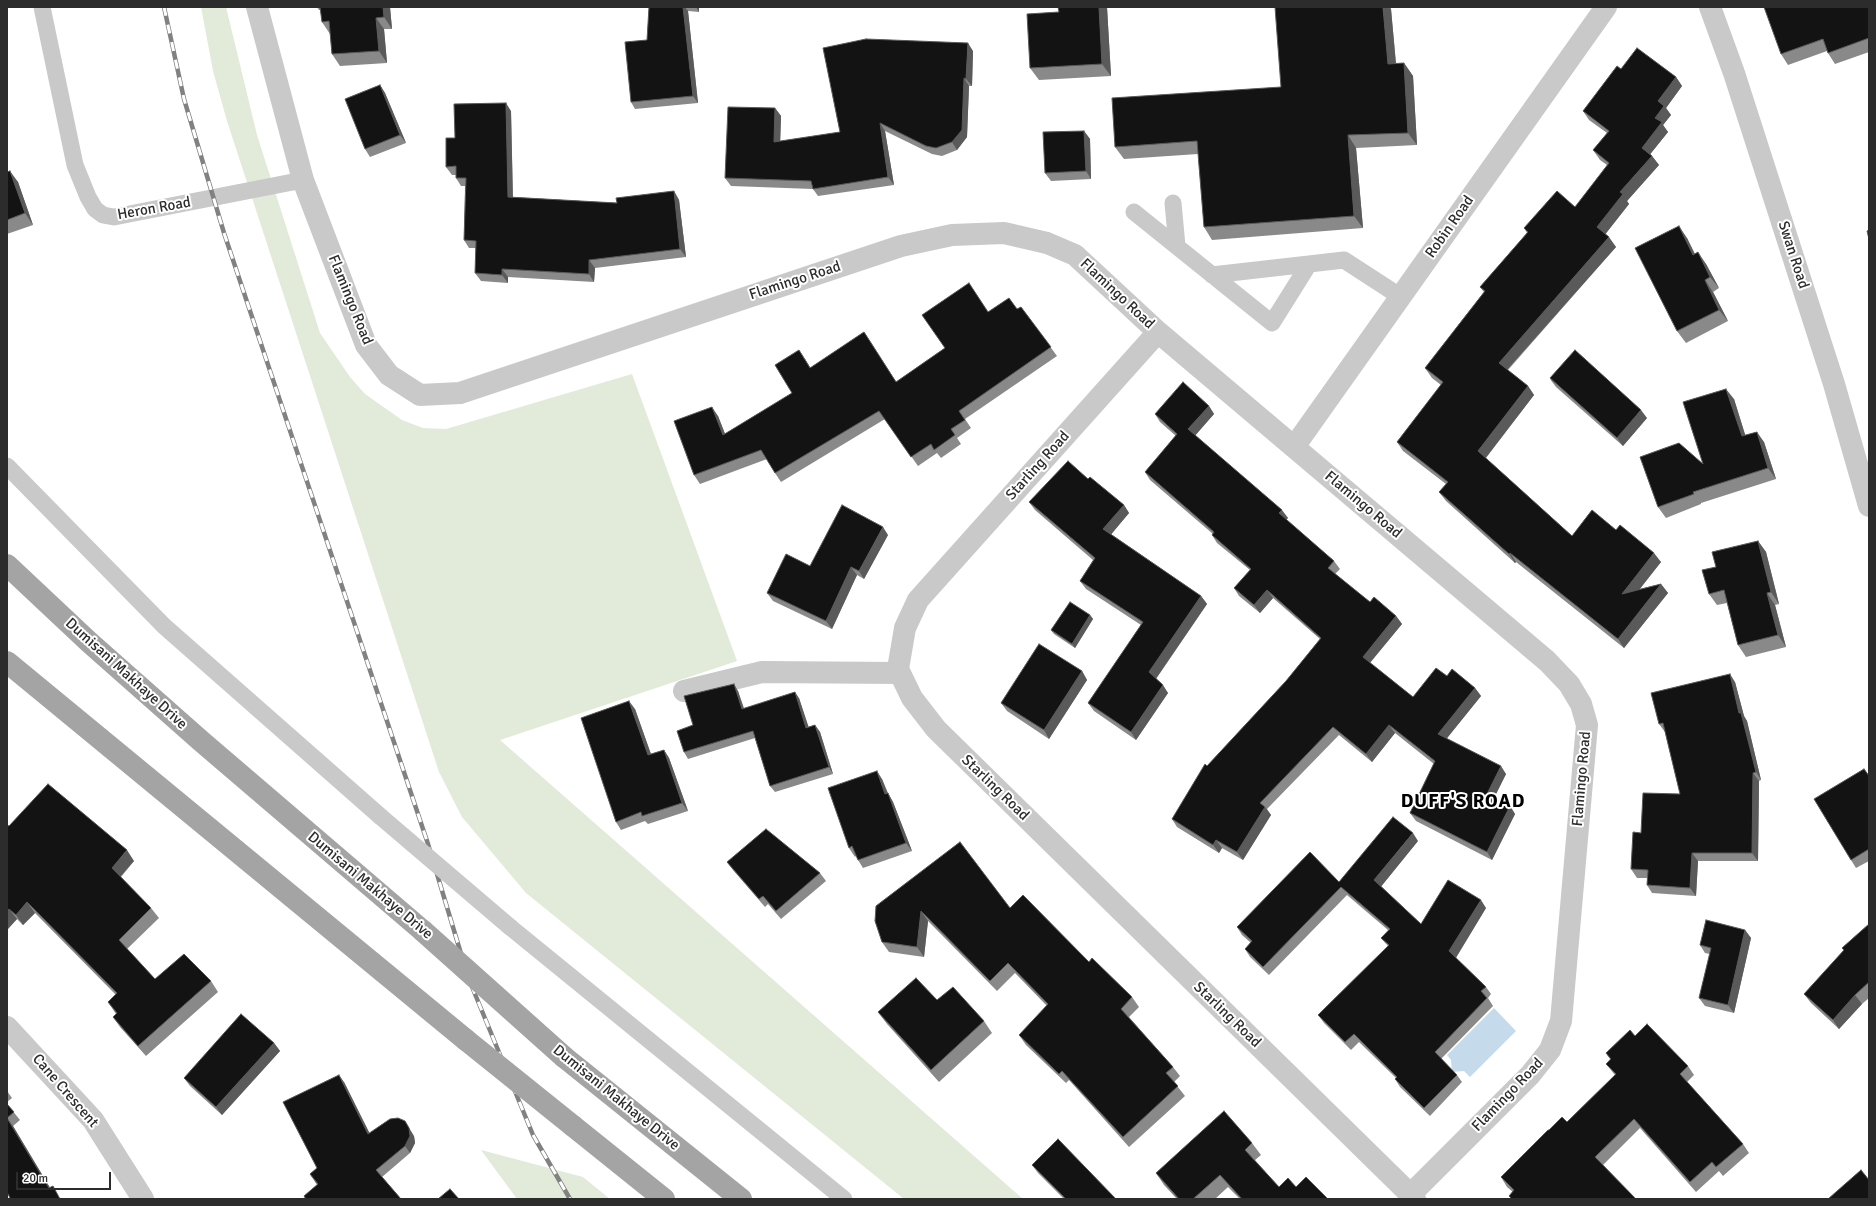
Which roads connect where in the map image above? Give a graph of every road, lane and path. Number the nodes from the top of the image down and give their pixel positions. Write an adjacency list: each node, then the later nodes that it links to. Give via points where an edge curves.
1 (42, 7): 5 (lane, Heron Road, via 75,165 88,197 95,209 103,215 114,217)
2 (257, 7): 5 (street, Flamingo Road)
3 (1606, 7): 11 (street, Robin Road)
4 (1710, 7): 15 (street, Swan Road, via 1734,73 1832,377)
5 (302, 180): 12 (street, Flamingo Road, via 366,345 389,375 420,395 460,393 901,246 952,235 1004,233 1047,243 1075,255)
6 (1173, 203): 8 (lane)
7 (1134, 212): 8 (lane)
8 (1177, 246): 10 (lane)
9 (1309, 264): 10 (lane); 10 (lane, via 1272,323); 11 (lane, via 1344,260)
10 (1212, 275)
11 (1401, 297): 13 (street, Robin Road)
12 (1158, 332): 13 (street, Flamingo Road); 18 (street, Starling Road, via 918,600 905,628)
13 (1294, 447): 21 (street, Flamingo Road, via 1547,661 1569,684 1581,704 1587,725 1561,1021 1550,1050 1530,1075)
14 (7, 466): 25 (lane, bridge, via 164,626 381,817)
15 (1869, 506)
16 (7, 565): 24 (main road, Dumisani Makhaye Drive, bridge, via 201,741 423,931 564,1057)
17 (7, 662): 23 (main road, bridge, via 466,1040)
18 (899, 673): 19 (street, via 762,672); 21 (street, Starling Road, via 912,698 936,729)
19 (684, 691)
20 (7, 1027): 22 (street, Cane Crescent, via 93,1120)
21 (1412, 1197)
22 (143, 1199)
23 (664, 1199)
24 (741, 1199)
25 (844, 1199)

